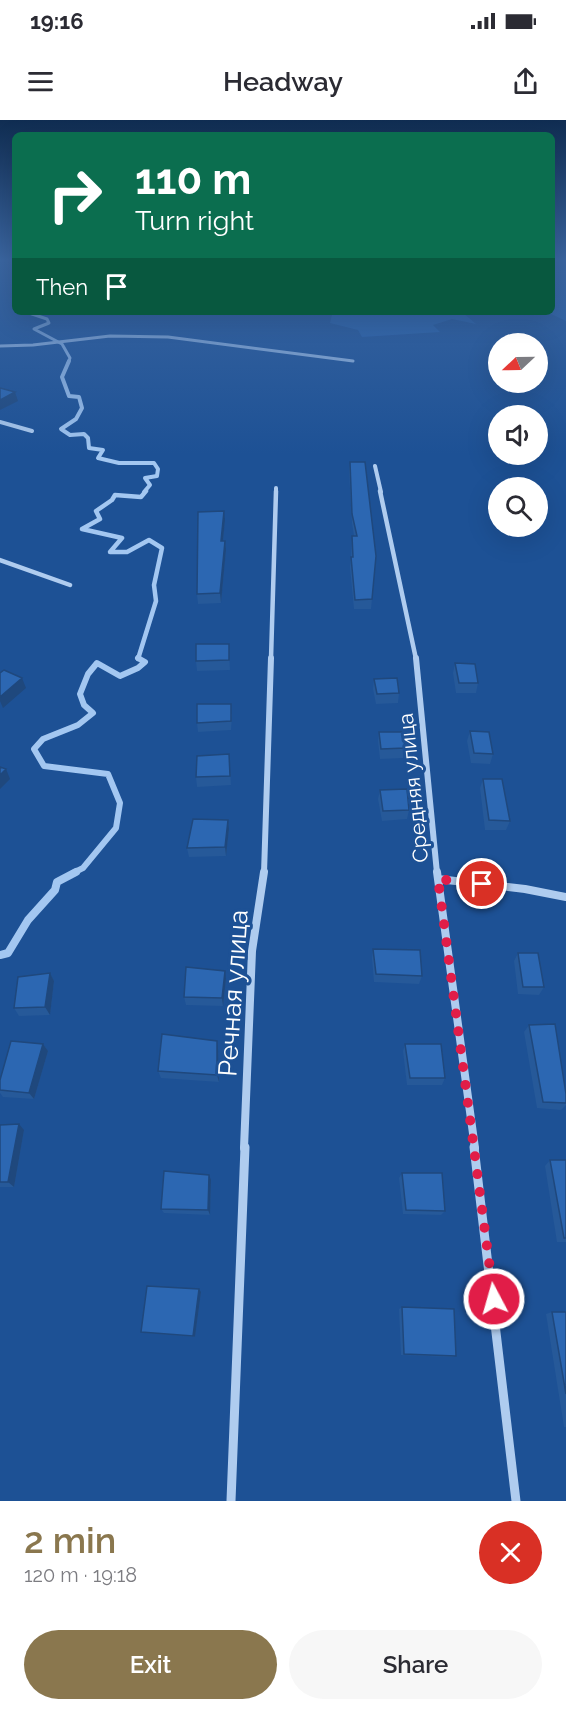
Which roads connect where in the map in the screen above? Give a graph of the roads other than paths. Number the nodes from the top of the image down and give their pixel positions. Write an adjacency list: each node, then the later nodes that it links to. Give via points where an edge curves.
1 (0, 346): 2 (street, via 110,336 168,337)
2 (353, 361)
3 (0, 422): 4 (street)
4 (32, 431)
5 (375, 466): 9 (street, Средняя улица, via 416,659)
6 (276, 488): 11 (street, Речная улица, via 264,882 252,951)
7 (0, 561): 8 (street)
8 (70, 585)
9 (438, 879): 10 (street); 12 (street, Средняя улица, via 483,1210)
10 (566, 897)
11 (231, 1501)
12 (516, 1501)

